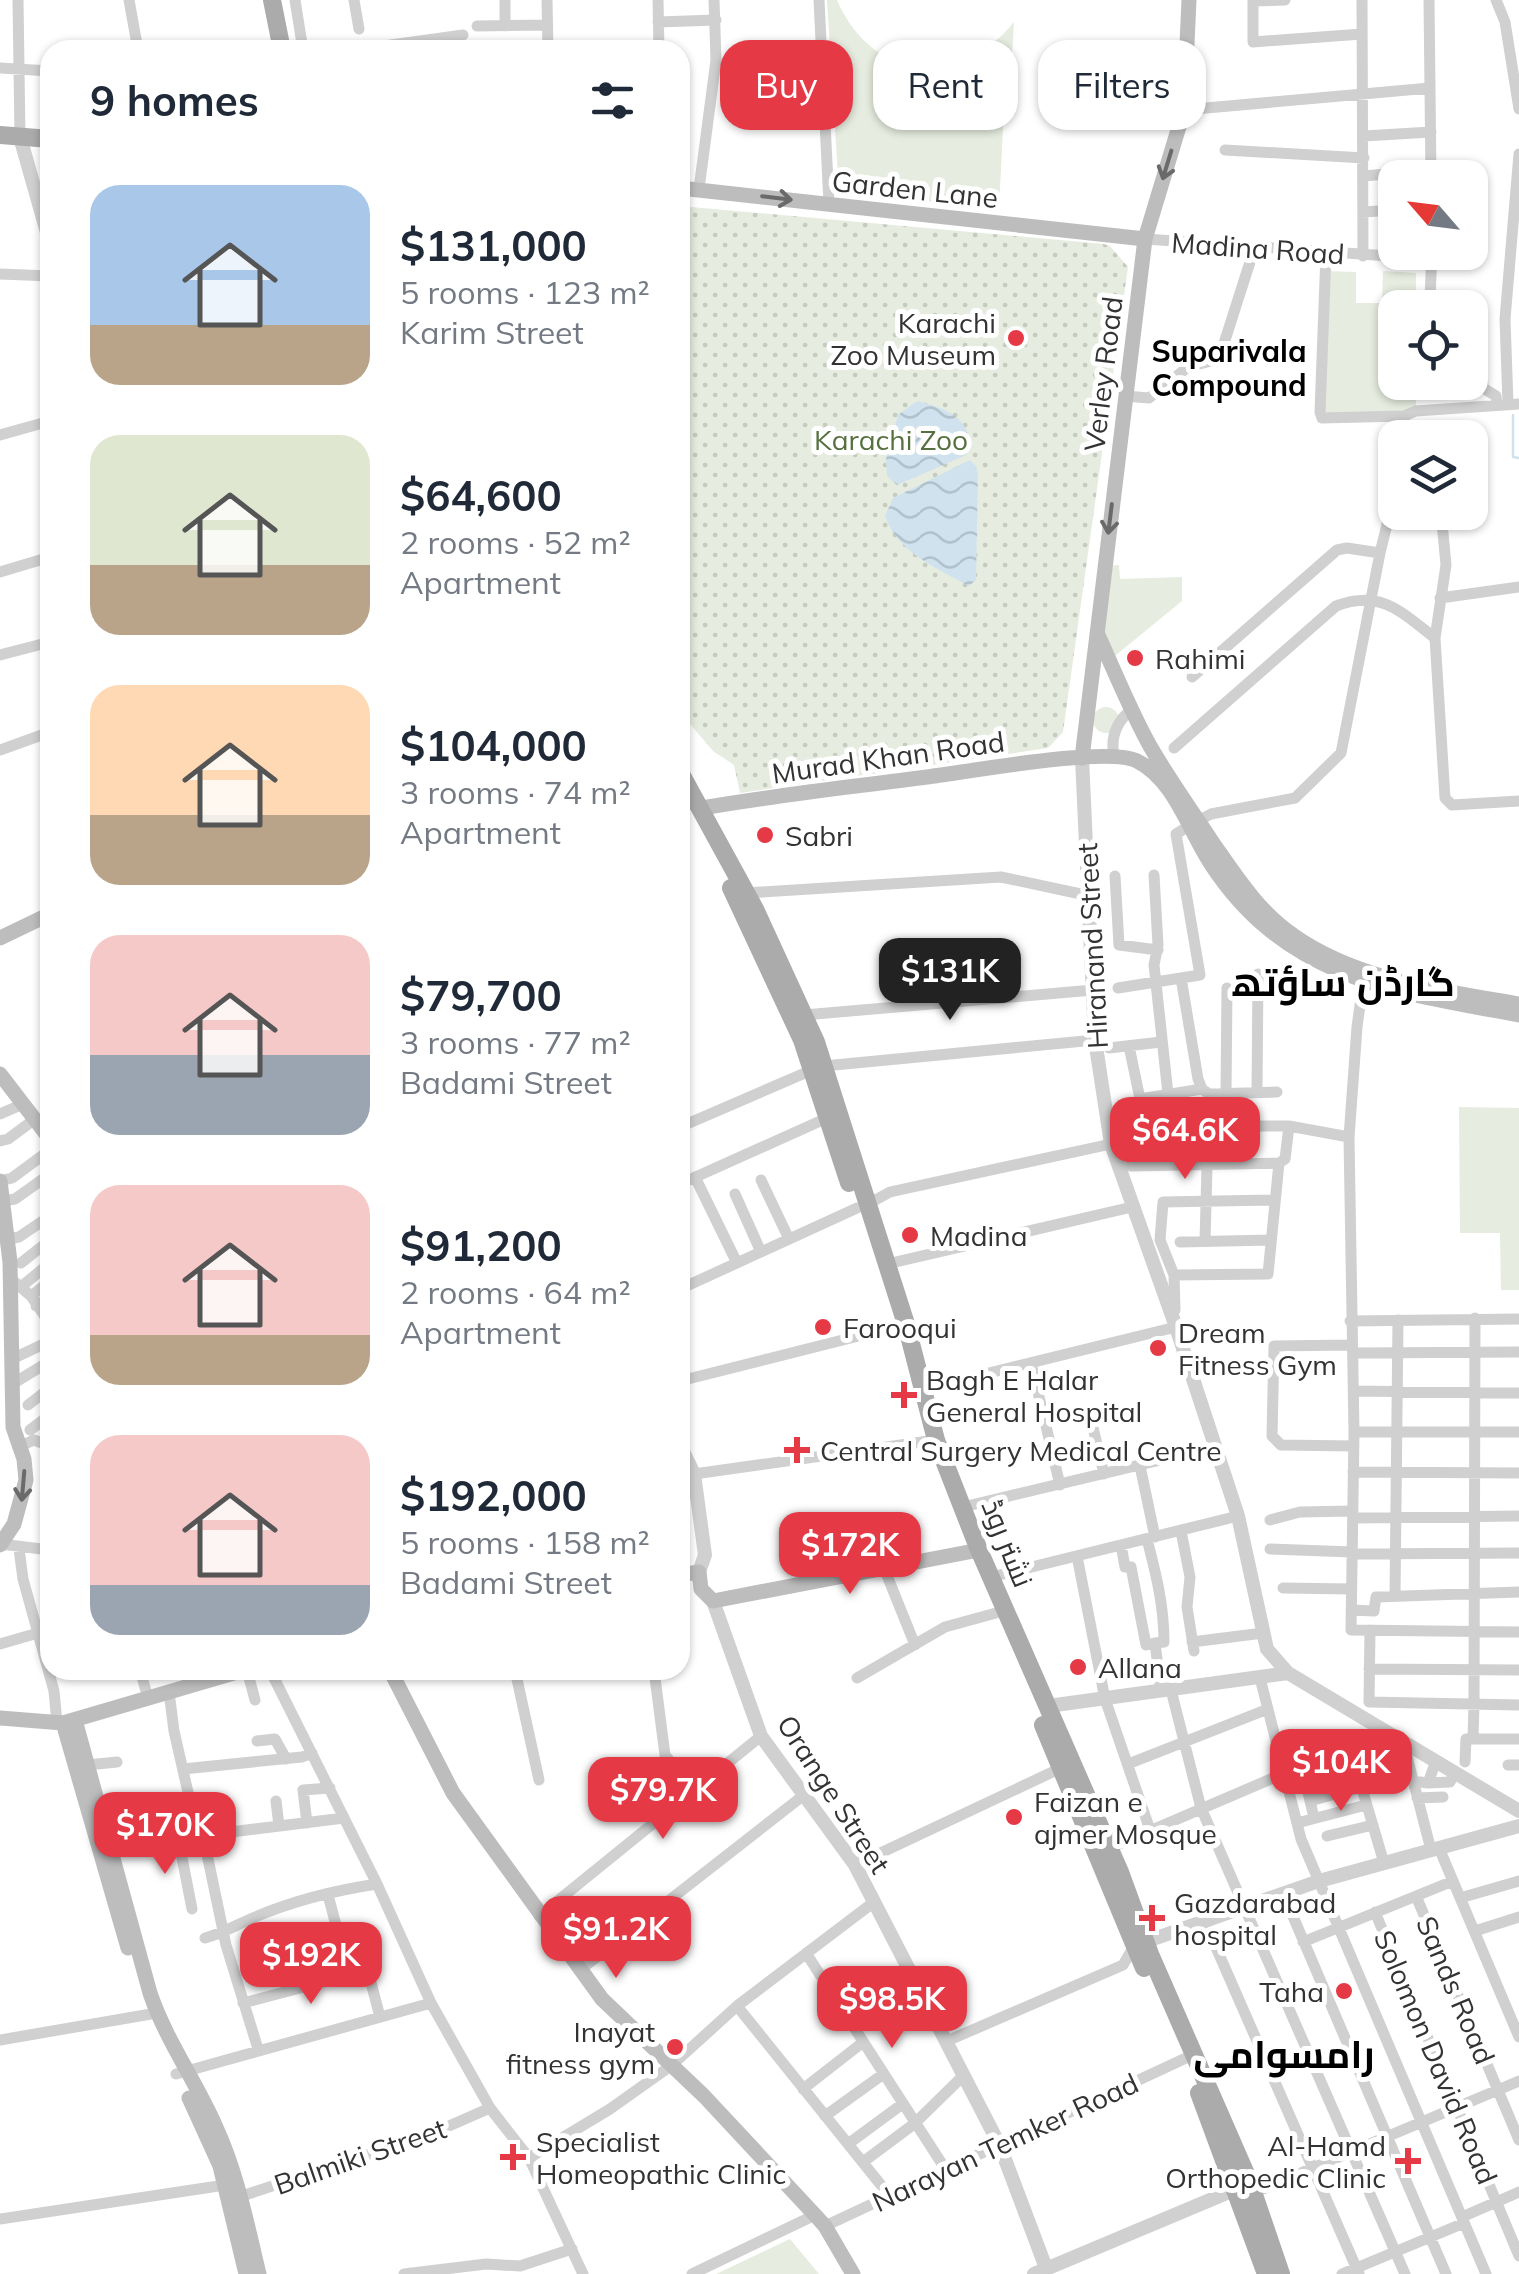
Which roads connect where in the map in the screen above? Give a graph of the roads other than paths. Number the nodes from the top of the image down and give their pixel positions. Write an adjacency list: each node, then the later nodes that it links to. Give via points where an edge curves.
1 (18, 0): 35 (street)
2 (128, 0): 26 (street)
3 (262, 0): 27 (main road)
4 (272, 0): 28 (main road)
5 (294, 0): 29 (street)
6 (354, 0): 23 (street)
7 (506, 0): 22 (street)
8 (547, 0): 20 (street)
9 (658, 0): 19 (street)
10 (714, 0): 18 (street)
11 (819, 0): 55 (street)
12 (1189, 0): 33 (main road, Verley Road)
13 (1285, 0): 17 (street)
14 (1362, 0): 24 (street)
15 (1429, 0): 37 (street)
16 (1496, 0): 40 (street)
17 (1253, 1): 24 (street, via 1254,42)
18 (716, 20): 19 (street); 54 (street)
19 (658, 22): 32 (street)
20 (548, 25): 22 (street); 31 (street)
21 (477, 26): 22 (street)
22 (506, 26)
23 (358, 29)
24 (1362, 34): 38 (street)
25 (464, 35): 30 (street)
26 (136, 40)
27 (269, 40)
28 (280, 40)
29 (301, 40)
30 (427, 40)
31 (548, 40)
32 (659, 40)
33 (1187, 40)
34 (0, 68): 35 (street)
35 (20, 70): 36 (street); 44 (street)
36 (40, 71)
37 (1430, 88): 38 (street); 42 (street)
38 (1364, 95): 39 (street); 45 (street)
39 (1206, 108)
40 (1519, 109)
41 (1178, 130): 59 (main road, Verley Road, one-way to 59)
42 (1431, 132): 45 (street); 50 (street)
43 (0, 135): 44 (main road)
44 (20, 136): 46 (main road); 56 (street)
45 (1364, 136): 49 (street)
46 (40, 139)
47 (1224, 150): 49 (street)
48 (1519, 154): 67 (street, via 1504,319)
49 (1364, 158): 51 (street)
50 (1431, 160)
51 (1364, 176): 52 (street); 58 (street)
52 (1378, 176)
53 (690, 189): 54 (main road, Garden Lane)
54 (699, 189): 55 (main road, Garden Lane, one-way to 55)
55 (829, 204): 59 (main road, Garden Lane)
56 (40, 207)
57 (1378, 211): 58 (street)
58 (1364, 212): 62 (street)
59 (1144, 239): 60 (street, Madina Road); 66 (main road, Verley Road)
60 (1251, 248): 61 (street, Madina Road); 66 (street, via 1218,359 1188,368 1149,398)
61 (1326, 254): 62 (street, Madina Road); 68 (street, via 1322,418)
62 (1363, 256): 63 (street, Madina Road)
63 (1378, 256)
64 (0, 274): 65 (street)
65 (40, 276)
66 (1126, 396): 80 (main road, Verley Road, one-way to 80)
67 (1508, 404): 68 (street)
68 (1404, 416): 69 (street)
69 (1404, 420)
70 (40, 424): 71 (street)
71 (0, 435)
72 (1386, 530): 74 (street)
73 (1443, 530): 78 (street)
74 (1380, 553): 79 (street); 84 (street, via 1337,550)
75 (40, 559): 76 (street)
76 (0, 572)
77 (1519, 587): 78 (street)
78 (1440, 598): 81 (street)
79 (1371, 599): 81 (street, via 1400,610); 87 (street, via 1336,606); 95 (street, via 1336,760 1296,798 1211,814)
80 (1096, 631): 85 (main road); 90 (main road, Verley Road)
81 (1434, 638): 92 (street, via 1445,798 1462,806)
82 (40, 645): 83 (street)
83 (0, 655)
84 (1192, 677)
85 (1132, 710): 89 (street, via 1117,725); 95 (main road)
86 (40, 736): 88 (street)
87 (1174, 748)
88 (0, 750)
89 (1114, 756): 90 (main road, Murad Khan Road); 95 (main road, via 1146,766)
90 (1082, 758): 91 (main road, Murad Khan Road); 99 (street, Hiranand Street)
91 (690, 798)
92 (1519, 801)
93 (690, 803): 98 (main road, نشتر روڈ)
94 (690, 804): 116 (main road, نشتر روڈ)
95 (1194, 824): 104 (street, via 1176,834 1200,975); 106 (main road, via 1212,866 1260,920 1308,958); 110 (main road, via 1246,892 1292,935 1344,964)
96 (1154, 874): 102 (street)
97 (1115, 876): 102 (street, via 1119,945)
98 (746, 893): 99 (street, via 1001,877); 111 (main road, نشتر روڈ)
99 (1090, 896): 109 (street, Hiranand Street)
100 (40, 919): 101 (main road)
101 (0, 938)
102 (1158, 950): 105 (street)
103 (1258, 974): 120 (street)
104 (1181, 978): 105 (street); 118 (street)
105 (1155, 982): 107 (street); 113 (street)
106 (1363, 983): 112 (main road); 131 (street)
107 (1118, 988)
108 (1227, 988): 119 (street)
109 (1093, 990): 111 (street); 114 (street, Hiranand Street)
110 (1519, 1004)
111 (804, 1015): 116 (main road, نشتر روڈ)
112 (1519, 1015)
113 (1161, 1042): 115 (street); 122 (street)
114 (1102, 1044): 115 (street); 116 (street); 133 (street, Hiranand Street)
115 (1129, 1046): 122 (street, via 1140,1099)
116 (818, 1068): 125 (main road, نشتر روڈ); 127 (street); 146 (main road, نشتر روڈ)
117 (0, 1074): 123 (main road)
118 (1206, 1092): 119 (street); 122 (street); 128 (street)
119 (1226, 1092): 120 (street)
120 (1257, 1092): 121 (street)
121 (1277, 1092)
122 (1168, 1094)
123 (23, 1104): 124 (street); 126 (main road)
124 (0, 1114)
125 (828, 1118): 137 (street); 146 (main road, نشتر روڈ)
126 (35, 1120): 129 (main road); 132 (street)
127 (690, 1123)
128 (1206, 1124): 130 (street); 135 (street); 135 (street, via 1126,1127 1131,1166)
129 (40, 1126)
130 (1288, 1126): 131 (street); 136 (street, via 1285,1158)
131 (1349, 1136): 170 (street)
132 (0, 1141)
133 (1111, 1144): 146 (street, via 890,1192); 147 (street, Hiranand Street)
134 (40, 1157): 140 (street)
135 (1206, 1164): 136 (street); 145 (street)
136 (1278, 1164): 143 (street)
137 (696, 1176): 138 (street); 157 (street)
138 (690, 1179)
139 (760, 1180): 150 (street)
140 (0, 1181): 144 (main road)
141 (40, 1181): 144 (street, via 15,1200)
142 (735, 1194): 155 (street)
143 (1275, 1200): 145 (street); 151 (street)
144 (2, 1201): 149 (main road)
145 (1206, 1202): 152 (street); 160 (street, via 1163,1202 1160,1240)
146 (863, 1206): 150 (street); 158 (main road, نشتر روڈ); 171 (main road, نشتر روڈ)
147 (1132, 1208): 158 (street); 172 (street, Hiranand Street)
148 (40, 1223): 149 (street)
149 (7, 1239): 163 (main road)
150 (789, 1240): 155 (street)
151 (1271, 1240): 152 (street); 160 (street, via 1268,1274)
152 (1205, 1241): 153 (street)
153 (1180, 1242)
154 (40, 1248): 156 (street)
155 (761, 1252): 157 (street)
156 (20, 1263)
157 (737, 1263): 161 (street)
158 (887, 1264): 171 (main road, نشتر روڈ)
159 (40, 1275): 163 (street)
160 (1174, 1275): 166 (street)
161 (690, 1284)
162 (40, 1285): 163 (street)
163 (25, 1292): 164 (street); 165 (street); 178 (main road)
164 (40, 1296)
165 (40, 1310)
166 (1174, 1310)
167 (1476, 1318): 168 (street); 169 (street); 177 (street)
168 (1519, 1319)
169 (1398, 1320): 170 (street); 176 (street)
170 (1350, 1321): 174 (street)
171 (900, 1325): 181 (street); 183 (main road, نشتر روڈ); 198 (main road, نشتر روڈ)
172 (1176, 1327): 179 (street); 201 (street, Hiranand Street)
173 (40, 1346): 178 (street)
174 (1352, 1349): 176 (street); 184 (street); 199 (street, via 1274,1346 1272,1436 1280,1445)
175 (1519, 1352): 177 (street)
176 (1398, 1353): 177 (street); 185 (street)
177 (1475, 1353): 186 (street)
178 (12, 1359): 182 (main road)
179 (1031, 1363): 183 (street); 210 (street)
180 (40, 1368): 182 (street)
181 (690, 1378)
182 (14, 1383): 200 (main road)
183 (924, 1389): 198 (main road, نشتر روڈ)
184 (1354, 1391): 185 (street); 193 (street)
185 (1398, 1392): 186 (street); 194 (street)
186 (1475, 1392): 187 (street); 195 (street)
187 (1519, 1393)
188 (40, 1396): 189 (street)
189 (28, 1405)
190 (1090, 1415): 209 (street)
191 (40, 1422): 192 (street)
192 (30, 1430)
193 (1354, 1432): 194 (street); 199 (street)
194 (1397, 1432): 195 (street); 205 (street)
195 (1475, 1432): 196 (street); 206 (street)
196 (1519, 1432)
197 (40, 1441): 200 (street)
198 (932, 1441): 208 (street); 211 (main road, نشتر روڈ); 225 (main road, نشتر روڈ)
199 (1354, 1446): 204 (street)
200 (18, 1447): 220 (main road, one-way to 220, via 24,1496)
201 (1215, 1447): 203 (street); 213 (street, Hiranand Street)
202 (690, 1466): 208 (street, Orange Street)
203 (1140, 1466): 209 (street); 219 (street)
204 (1353, 1472): 205 (street); 212 (street)
205 (1396, 1473): 206 (street); 215 (street)
206 (1475, 1473): 207 (street); 216 (street)
207 (1519, 1473)
208 (694, 1474): 232 (street, Orange Street, via 705,1555)
209 (1104, 1474): 210 (street)
210 (1060, 1484): 211 (street)
211 (964, 1507): 225 (main road, نشتر روڈ)
212 (1352, 1514): 215 (street); 217 (street, via 1300,1512); 226 (street)
213 (1238, 1516): 218 (street); 246 (street, Hiranand Street)
214 (1519, 1516): 216 (street)
215 (1396, 1517): 216 (street); 228 (street)
216 (1474, 1517): 229 (street)
217 (1270, 1520)
218 (1180, 1531): 219 (street); 246 (street, via 1193,1647)
219 (1152, 1538): 221 (street); 251 (street, via 1164,1616 1164,1642)
220 (0, 1544): 222 (street)
221 (1121, 1545): 230 (street); 251 (street, via 1137,1588 1146,1645)
222 (19, 1549): 224 (street); 245 (street)
223 (1270, 1549): 226 (street)
224 (40, 1550)
225 (974, 1550): 231 (main road); 234 (main road, نشتر روڈ); 242 (main road, نشتر روڈ)
226 (1352, 1553): 228 (street); 236 (street)
227 (1519, 1553): 229 (street)
228 (1395, 1554): 229 (street); 239 (street)
229 (1474, 1554): 237 (street)
230 (1077, 1556): 234 (street); 269 (street)
231 (884, 1568): 240 (main road); 250 (street)
232 (699, 1572): 233 (main road); 240 (main road, Orange Street, via 701,1589)
233 (690, 1573)
234 (991, 1576): 273 (main road, نشتر روڈ)
235 (1283, 1588): 236 (street)
236 (1351, 1589): 241 (street)
237 (1474, 1592): 238 (street); 239 (street); 244 (street)
238 (1519, 1592)
239 (1395, 1596): 241 (street, via 1374,1598 1374,1611)
240 (713, 1601): 279 (street, Orange Street)
241 (1351, 1610): 243 (street, via 1350,1630)
242 (996, 1613): 250 (street); 292 (main road, نشتر روڈ)
243 (1370, 1630): 244 (street); 252 (street)
244 (1474, 1631): 247 (street); 253 (street)
245 (38, 1632): 248 (street); 249 (street)
246 (1263, 1632): 255 (street, Hiranand Street, via 1267,1649)
247 (1519, 1632)
248 (40, 1639)
249 (0, 1644)
250 (915, 1644): 256 (street)
251 (1156, 1644): 266 (street)
252 (1369, 1670): 253 (street); 274 (street)
253 (1474, 1670): 254 (street); 271 (street)
254 (1519, 1670)
255 (1288, 1673): 257 (street); 274 (street, Hiranand Street)
256 (857, 1678)
257 (1260, 1678): 266 (street); 275 (street)
258 (51, 1680): 277 (street)
259 (143, 1680): 268 (street)
260 (211, 1680): 267 (main road)
261 (249, 1680): 270 (street)
262 (275, 1680): 285 (street)
263 (395, 1680): 337 (main road, via 453,1793)
264 (517, 1680): 296 (street)
265 (655, 1680): 301 (street, via 665,1756)
266 (1166, 1690): 269 (street); 284 (street)
267 (169, 1692): 268 (main road); 293 (street)
268 (148, 1698): 277 (main road)
269 (1106, 1698): 273 (street); 289 (street)
270 (255, 1700)
271 (1474, 1704): 272 (street); 274 (street); 280 (street)
272 (1519, 1705)
273 (1048, 1706): 321 (main road, نشتر روڈ)
274 (1364, 1708): 278 (street, Hiranand Street)
275 (1268, 1709): 284 (street); 294 (street)
276 (0, 1718): 277 (main road)
277 (65, 1722): 290 (main road); 354 (main road, via 110,1895)
278 (1385, 1730): 283 (street, Hiranand Street); 294 (street)
279 (761, 1736): 301 (street); 302 (street, Orange Street)
280 (1472, 1739): 281 (street); 291 (street, via 1466,1739)
281 (1519, 1739)
282 (257, 1741): 286 (street, via 275,1739)
283 (1403, 1741): 287 (street, Hiranand Street); 297 (street)
284 (1185, 1744): 289 (street); 307 (street)
285 (312, 1753): 286 (street); 300 (street)
286 (286, 1759): 293 (street)
287 (1436, 1761): 291 (street, Hiranand Street); 298 (street)
288 (118, 1762): 290 (street)
289 (1128, 1764): 316 (street)
290 (87, 1765): 320 (main road)
291 (1460, 1767): 298 (street, via 1450,1782); 308 (street, Hiranand Street)
292 (1061, 1768): 324 (street); 346 (main road, نشتر روڈ)
293 (183, 1769): 317 (street)
294 (1285, 1772): 307 (street); 312 (street)
295 (1314, 1774): 299 (street, via 1352,1758)
296 (538, 1780)
297 (1413, 1780): 298 (street); 304 (street)
298 (1428, 1783)
299 (1361, 1787): 306 (street); 310 (street, via 1308,1794)
300 (330, 1788): 309 (street); 311 (street, via 303,1790)
301 (694, 1791): 337 (street)
302 (804, 1796): 324 (street, Orange Street); 350 (street)
303 (1443, 1797): 304 (street)
304 (1417, 1798): 322 (street)
305 (276, 1801): 314 (street)
306 (1366, 1805): 310 (street); 313 (street)
307 (1201, 1808): 316 (street); 334 (street)
308 (1519, 1810)
309 (344, 1818): 311 (street); 328 (street)
310 (1314, 1818): 312 (street)
311 (307, 1823): 314 (street)
312 (1297, 1823): 325 (street)
313 (1372, 1825): 318 (street); 323 (street)
314 (279, 1826): 317 (street)
315 (1519, 1826): 322 (street)
316 (1150, 1830): 321 (street)
317 (201, 1836): 319 (street); 343 (street)
318 (1327, 1836)
319 (178, 1837): 320 (street); 335 (street)
320 (109, 1842): 354 (main road)
321 (1110, 1848): 346 (main road, نشتر روڈ)
322 (1435, 1849): 323 (street); 326 (street)
323 (1384, 1863): 325 (street)
324 (855, 1866): 333 (street, Orange Street)
325 (1319, 1881): 329 (street); 340 (street)
326 (1453, 1881): 331 (street); 332 (street)
327 (1519, 1881): 332 (street)
328 (377, 1884): 330 (street); 352 (street)
329 (1282, 1893): 334 (street); 345 (street)
330 (328, 1895): 341 (street); 343 (street)
331 (1416, 1896): 336 (street); 368 (street, Sands Road)
332 (1460, 1898): 342 (street)
333 (874, 1902): 348 (street); 358 (street, Orange Street)
334 (1246, 1906): 339 (street); 379 (street)
335 (192, 1909)
336 (1375, 1912): 340 (street); 370 (street, Solomon David Road)
337 (539, 1916): 350 (main road)
338 (1519, 1917): 342 (street)
339 (1204, 1920): 346 (street); 382 (street)
340 (1339, 1927): 345 (street); 373 (street)
341 (337, 1929)
342 (1475, 1930): 356 (street)
343 (224, 1933): 344 (street); 351 (street)
344 (205, 1938)
345 (1303, 1942): 375 (street)
346 (1140, 1943): 358 (street, via 1123,1965); 361 (main road, نشتر روڈ); 384 (main road, نشتر روڈ)
347 (370, 1952): 349 (street, via 364,1956)
348 (806, 1953): 353 (street); 359 (street)
349 (368, 1970): 351 (street); 355 (street)
350 (580, 1970): 362 (main road)
351 (243, 2003): 360 (street)
352 (431, 2004): 355 (street); 371 (street)
353 (737, 2006): 362 (street); 367 (street)
354 (153, 2014): 357 (street); 363 (main road)
355 (380, 2017): 360 (street)
356 (1519, 2038)
357 (0, 2040)
358 (946, 2041): 365 (street, Orange Street)
359 (862, 2042): 364 (street); 367 (street)
360 (258, 2049): 363 (street)
361 (1186, 2058): 378 (street, Narayan Temker Road); 384 (main road, نشتر روڈ)
362 (672, 2065): 380 (street); 390 (main road)
363 (181, 2072): 386 (main road)
364 (882, 2075): 369 (street); 372 (street)
365 (964, 2075): 374 (street); 378 (street, Orange Street)
366 (1519, 2081): 368 (street)
367 (803, 2089): 372 (street)
368 (1498, 2090): 370 (street); 376 (street, Sands Road)
369 (901, 2106): 374 (street); 377 (street)
370 (1458, 2107): 373 (street); 388 (street, Solomon David Road)
371 (490, 2108): 380 (street); 386 (street, Balmiki Street, via 433,2133)
372 (826, 2116): 377 (street)
373 (1423, 2122): 375 (street); 391 (street)
374 (914, 2124): 381 (street); 383 (street)
375 (1388, 2136): 379 (street); 392 (street)
376 (1519, 2140)
377 (848, 2144): 381 (street)
378 (1000, 2146): 383 (street, Narayan Temker Road); 396 (street, Orange Street)
379 (1352, 2152): 382 (street); 394 (street)
380 (529, 2158): 393 (street)
381 (862, 2162): 387 (street)
382 (1312, 2168): 384 (street, via 1263,2189); 397 (street)
383 (946, 2170): 387 (street, Narayan Temker Road)
384 (1243, 2186): 396 (street); 404 (main road, نشتر روڈ); 405 (main road, نشتر روڈ)
385 (1519, 2192): 388 (street)
386 (232, 2194): 389 (street, Balmiki Street); 398 (main road); 399 (main road)
387 (889, 2195): 390 (street, Narayan Temker Road)
388 (1497, 2202): 391 (street); 395 (street, Solomon David Road)
389 (0, 2219)
390 (820, 2220): 402 (street, Narayan Temker Road); 403 (main road)
391 (1463, 2220): 392 (street); 409 (street)
392 (1430, 2237): 394 (street); 408 (street)
393 (572, 2249): 400 (street, via 520,2266); 401 (street)
394 (1396, 2252): 397 (street); 407 (street)
395 (1519, 2256)
396 (1040, 2271)
397 (1357, 2271): 406 (street)
398 (246, 2274)
399 (259, 2274)
400 (404, 2274)
401 (583, 2274)
402 (692, 2274)
403 (854, 2274)
404 (1266, 2274)
405 (1281, 2274)
406 (1342, 2274)
407 (1405, 2274)
408 (1446, 2274)
409 (1486, 2274)

